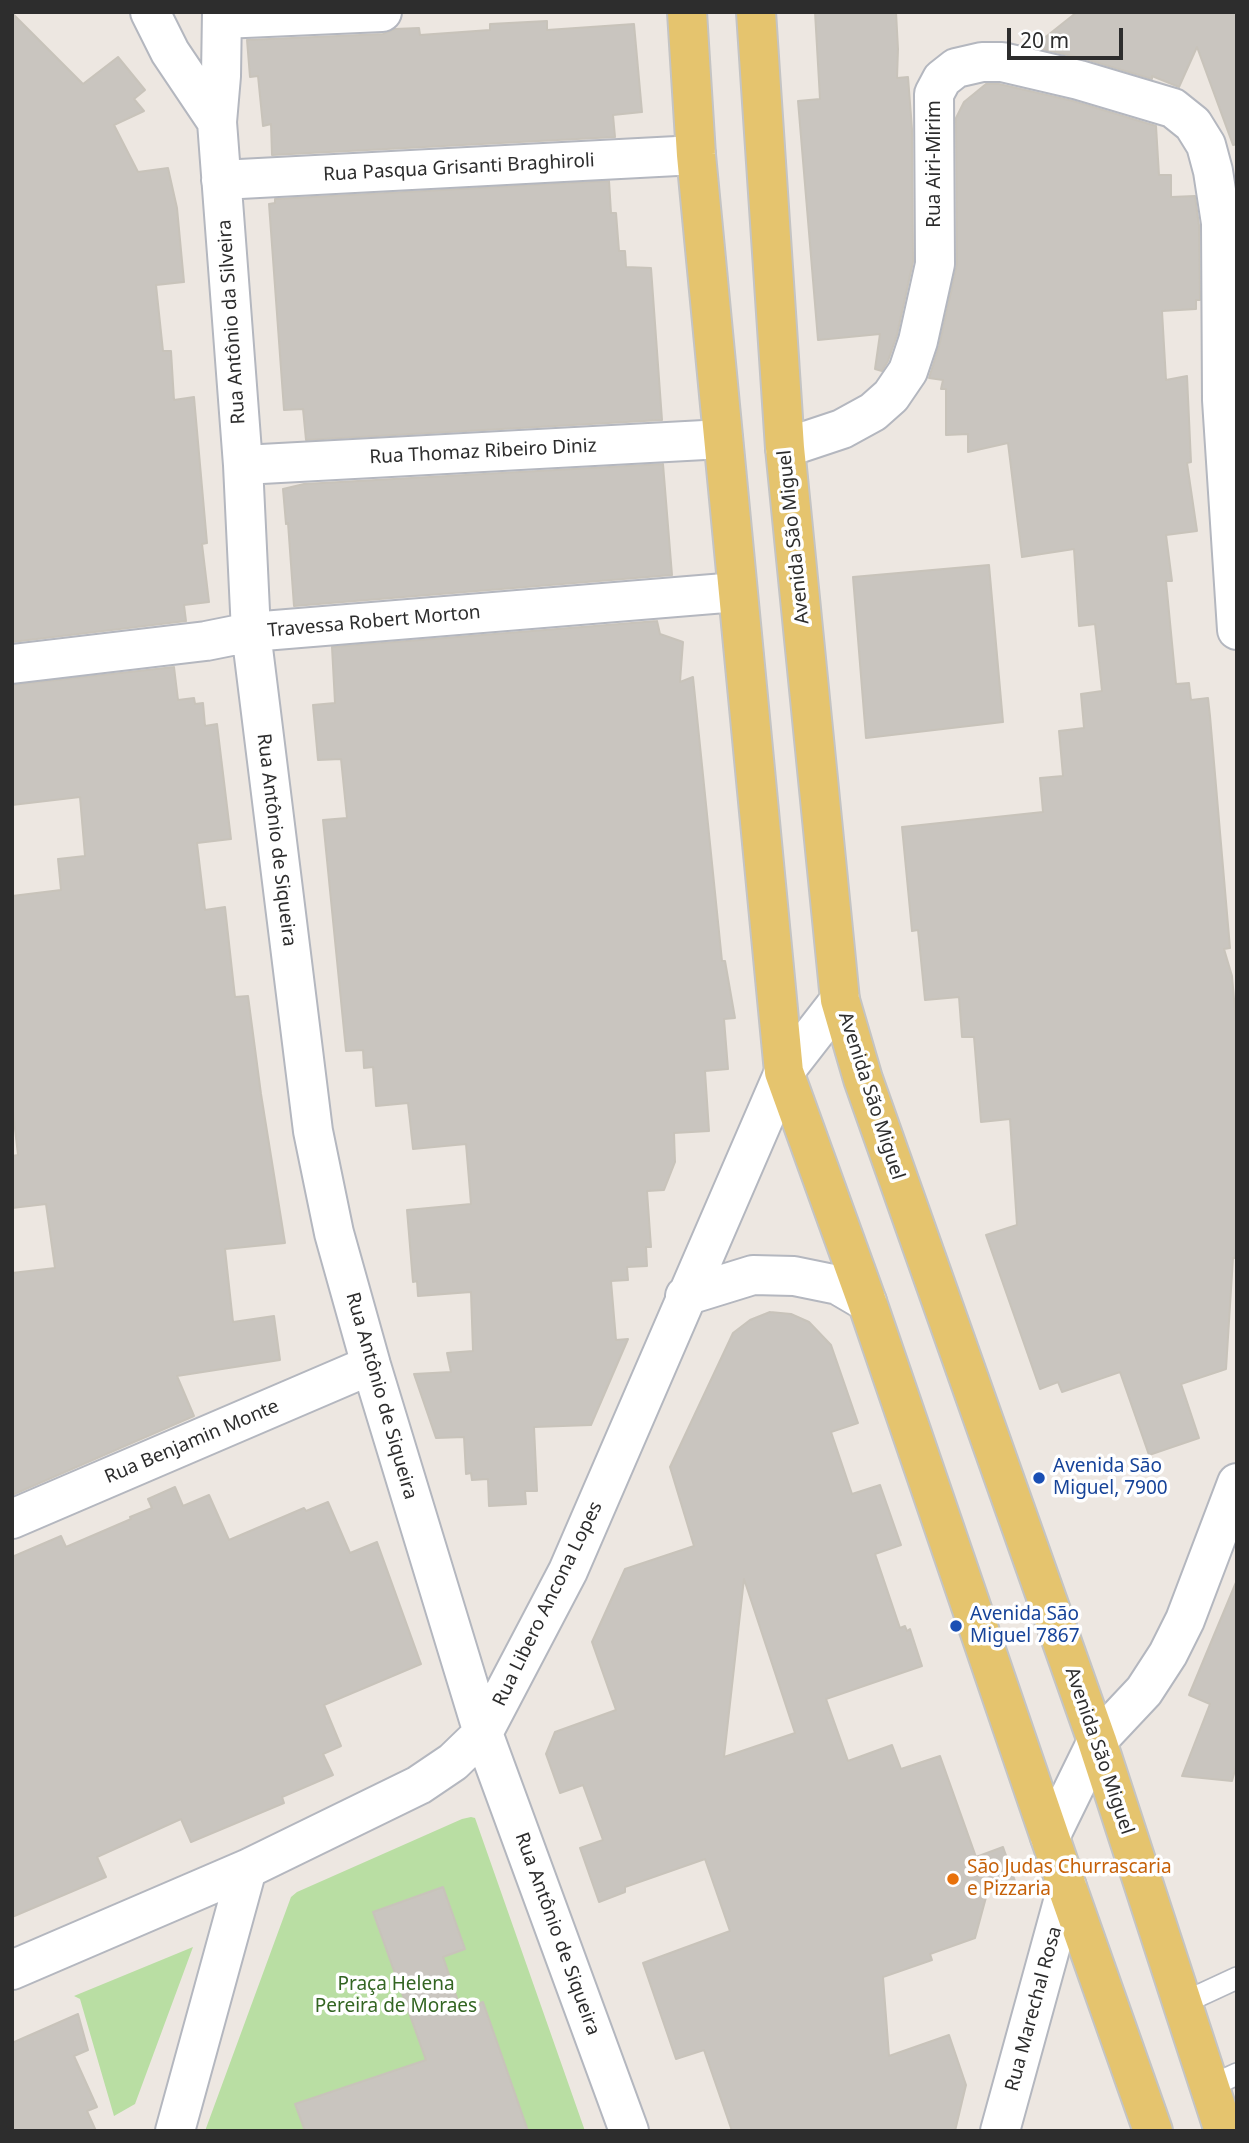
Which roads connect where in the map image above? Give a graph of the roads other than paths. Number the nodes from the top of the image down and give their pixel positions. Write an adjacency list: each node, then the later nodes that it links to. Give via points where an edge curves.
1 (150, 12): 6 (street, via 170,52)
2 (382, 12): 5 (street)
3 (687, 12): 7 (main road)
4 (756, 12): 11 (main road, Avenida São Miguel)
5 (222, 16): 6 (street, Rua Antônio da Silveira)
6 (217, 122): 8 (street, Rua Antônio da Silveira)
7 (696, 155): 8 (street, Rua Pasqua Grisanti Braghiroli); 10 (main road)
8 (221, 180): 12 (street, Rua Antônio da Silveira)
9 (1229, 222): 11 (street, Rua Airi-Mirim, via 1206,145 1193,124 1173,108 1002,62 957,68 942,79 934,94 935,264 908,370 891,396 873,412 842,429); 14 (street, Rua Airi-Mirim, via 1222,400)
10 (723, 439): 12 (street, Rua Thomaz Ribeiro Diniz); 13 (main road)
11 (785, 448): 17 (main road, Avenida São Miguel)
12 (243, 465): 15 (street, Rua Antônio da Silveira)
13 (737, 592): 15 (street, Travessa Robert Morton); 18 (main road)
14 (1237, 630)
15 (251, 632): 16 (street, Travessa Robert Morton); 21 (street, Rua Antônio de Siqueira, via 313,1131 334,1233)
16 (12, 664)
17 (840, 1000): 18 (street, Rua Libero Ancona Lopes); 25 (main road, Avenida São Miguel, via 863,1079)
18 (784, 1072): 19 (street, Rua Libero Ancona Lopes); 20 (main road)
19 (685, 1296): 20 (street, via 753,1275 780,1275 838,1285); 24 (street, Rua Libero Ancona Lopes, via 568,1571)
20 (867, 1302): 26 (main road)
21 (370, 1365): 23 (street, Rua Benjamin Monte); 24 (street, Rua Antônio de Siqueira)
22 (1237, 1483): 25 (street, via 1168,1654 1144,1690)
23 (12, 1518)
24 (483, 1733): 27 (street, Rua Libero Ancona Lopes, via 453,1762 419,1785); 34 (street, Rua Antônio de Siqueira)
25 (1097, 1741): 26 (street); 31 (main road, Avenida São Miguel)
26 (1050, 1837): 28 (main road)
27 (247, 1869): 29 (street, Rua Libero Ancona Lopes); 33 (street)
28 (1067, 1887): 35 (street, Rua Marechal Rosa); 36 (main road)
29 (12, 1970)
30 (1237, 1978): 31 (lane)
31 (1183, 2003): 32 (main road, Avenida São Miguel)
32 (1223, 2081): 37 (main road, Avenida São Miguel)
33 (175, 2131)
34 (629, 2131)
35 (1000, 2131)
36 (1153, 2131)
37 (1224, 2131)

